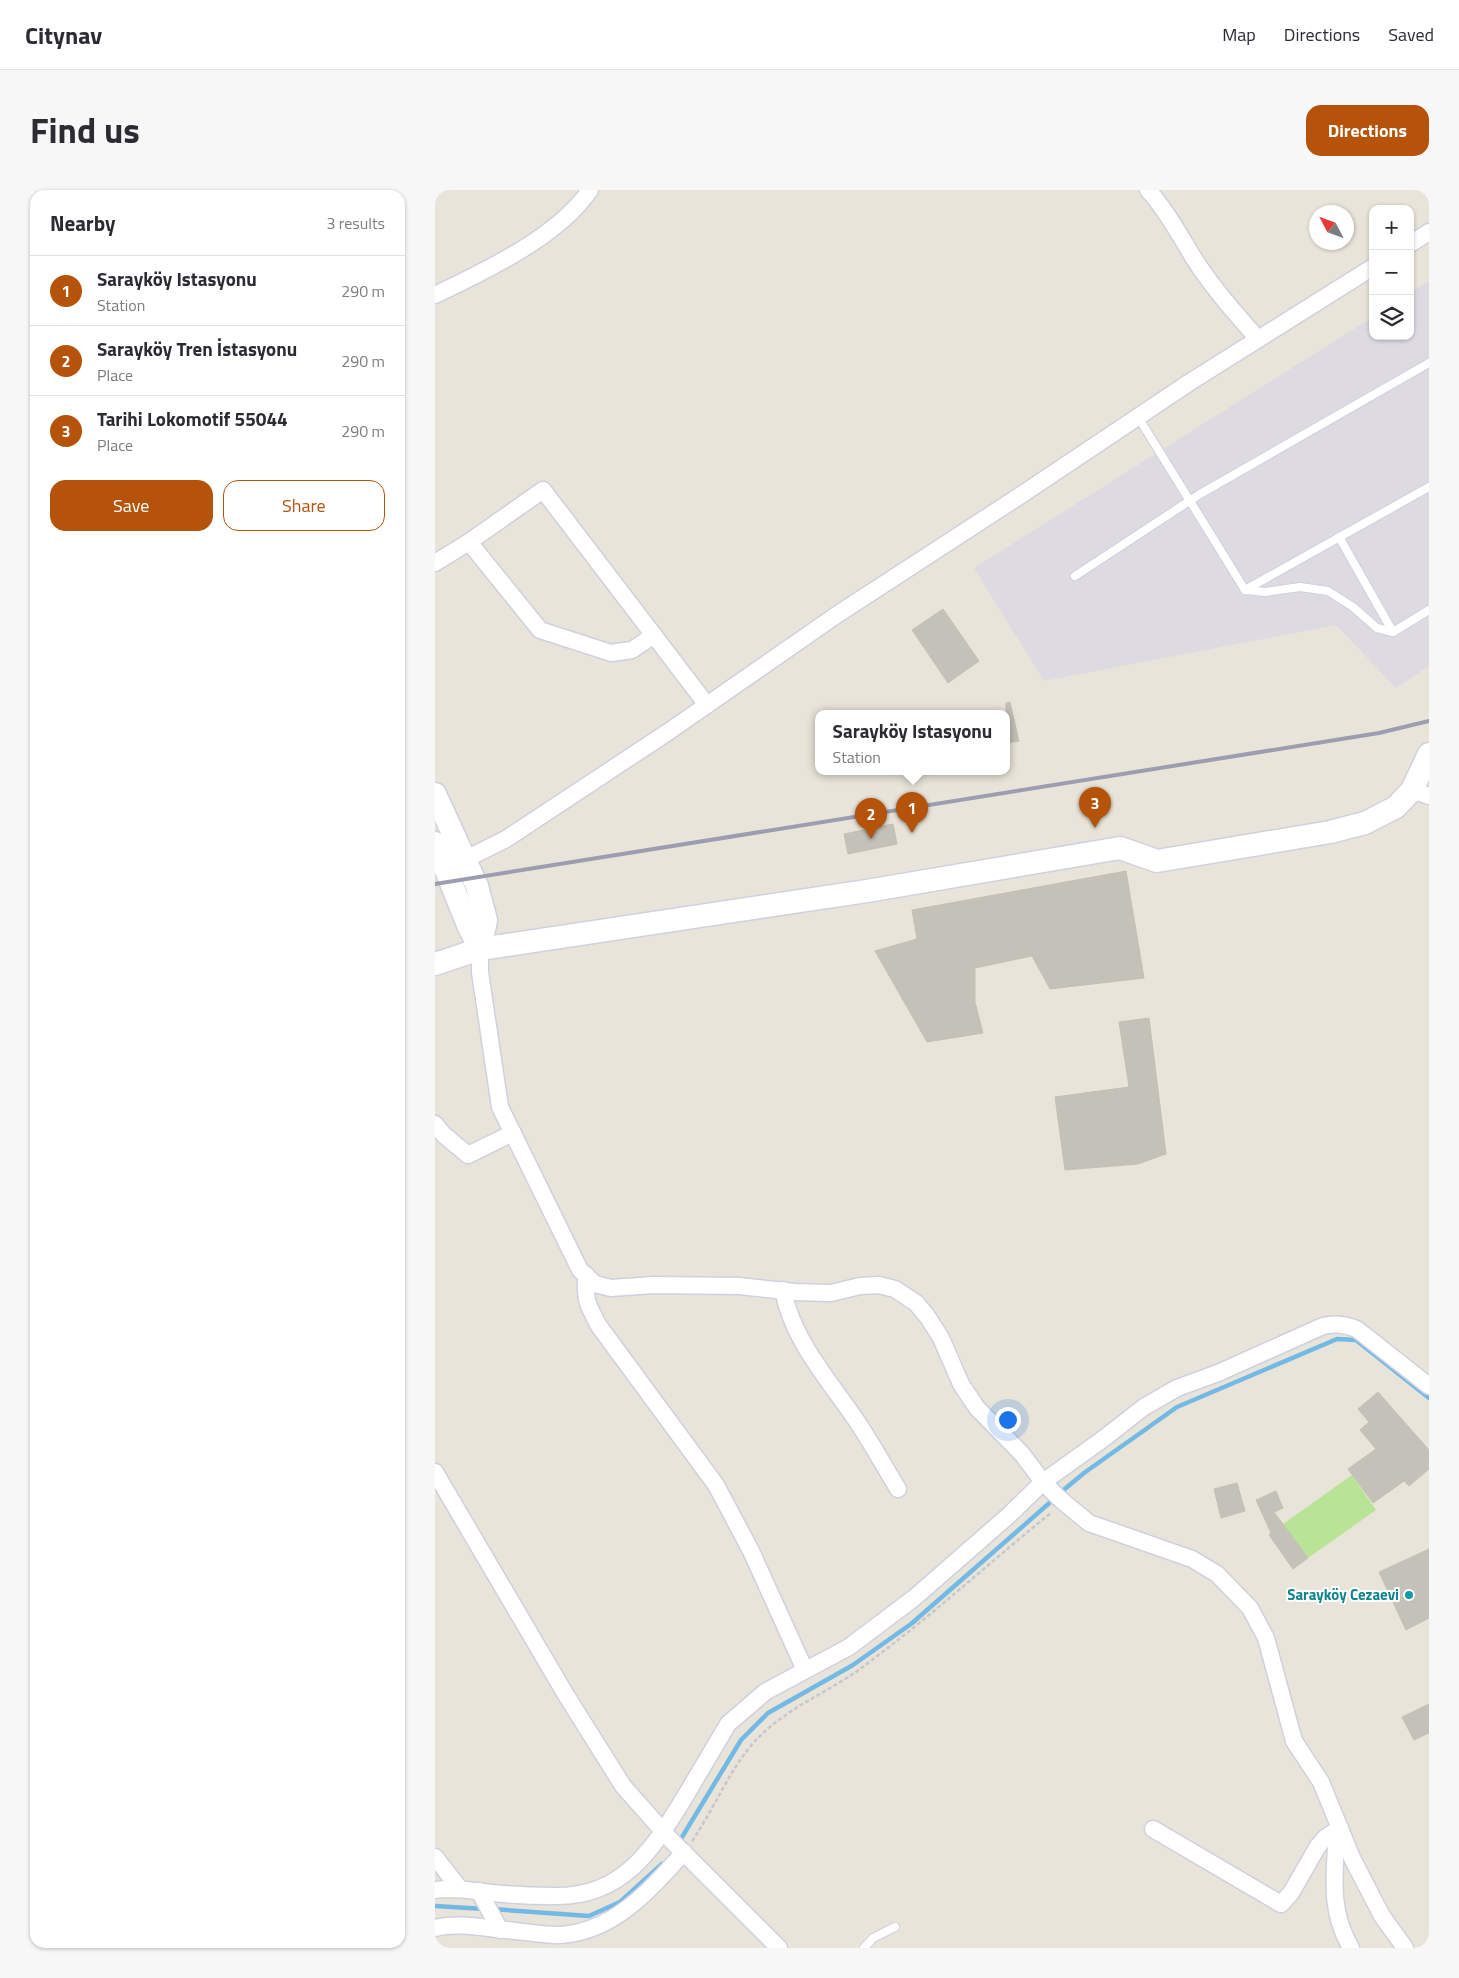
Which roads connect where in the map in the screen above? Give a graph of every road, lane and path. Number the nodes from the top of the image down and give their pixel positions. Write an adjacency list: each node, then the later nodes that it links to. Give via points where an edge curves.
1 (590, 190): 6 (street, via 558,224 514,254)
2 (1148, 190): 7 (street, via 1217,290)
3 (1429, 232): 4 (street)
4 (1414, 241)
5 (1369, 270): 7 (street)
6 (435, 295)
7 (1258, 339): 9 (street)
8 (1429, 363): 11 (lane)
9 (1138, 417): 11 (lane); 20 (street)
10 (1429, 487): 12 (lane)
11 (1190, 501): 15 (lane); 16 (lane)
12 (1339, 537): 16 (lane); 18 (lane)
13 (469, 542): 14 (street); 19 (street, via 540,630 611,653 632,650); 19 (street, via 543,490)
14 (435, 563)
15 (1075, 576)
16 (1245, 590): 18 (lane, via 1265,592 1300,587 1328,591 1377,628)
17 (1429, 610): 18 (lane)
18 (1393, 632)
19 (654, 635): 20 (street)
20 (707, 705): 25 (street, via 506,839)
21 (1429, 754): 22 (street)
22 (1421, 793): 26 (street, via 1365,822 1330,832 1157,861 1120,848 867,891)
23 (435, 794): 25 (street)
24 (435, 843): 25 (street)
25 (448, 864): 26 (street, via 467,925)
26 (480, 949): 27 (street); 29 (street, via 480,972 500,1107)
27 (435, 964)
28 (435, 1124): 29 (street, via 468,1155)
29 (513, 1134): 30 (street, via 580,1270)
30 (586, 1276): 31 (street, via 595,1284 611,1288 739,1286); 37 (street, via 585,1297 592,1314 716,1485 751,1551)
31 (783, 1290): 34 (street, via 831,1293 879,1285 905,1294 927,1316 941,1338 961,1384 977,1408 1022,1454); 35 (street, via 786,1310 794,1328 858,1422)
32 (1429, 1386): 34 (street, via 1358,1330 1343,1324 1329,1324 1177,1388 1144,1406)
33 (435, 1472): 40 (street, via 623,1786)
34 (1046, 1485): 36 (street); 37 (street, via 914,1598 849,1647)
35 (898, 1489)
36 (1061, 1501): 39 (street, via 1089,1523 1193,1559 1217,1574 1250,1608 1266,1638 1294,1741 1321,1782); 41 (path, via 936,1610 863,1668 769,1727 744,1755 706,1820)
37 (805, 1670): 40 (street, via 765,1692 728,1724)
38 (1153, 1828): 39 (street, via 1281,1904 1291,1893 1318,1846)
39 (1339, 1829): 51 (street, via 1333,1892 1338,1921); 52 (street, via 1382,1916)
40 (666, 1835): 41 (street); 45 (street, via 617,1880 598,1889 569,1897)
41 (683, 1851): 46 (street, via 658,1882 634,1904 599,1926 560,1935); 49 (street)
42 (435, 1857): 43 (street)
43 (460, 1889): 44 (street); 45 (street)
44 (435, 1890)
45 (483, 1897): 46 (street)
46 (498, 1925): 48 (street)
47 (895, 1927): 50 (lane, via 873,1938)
48 (435, 1928)
49 (779, 1948)
50 (864, 1948)
51 (1351, 1948)
52 (1405, 1948)

